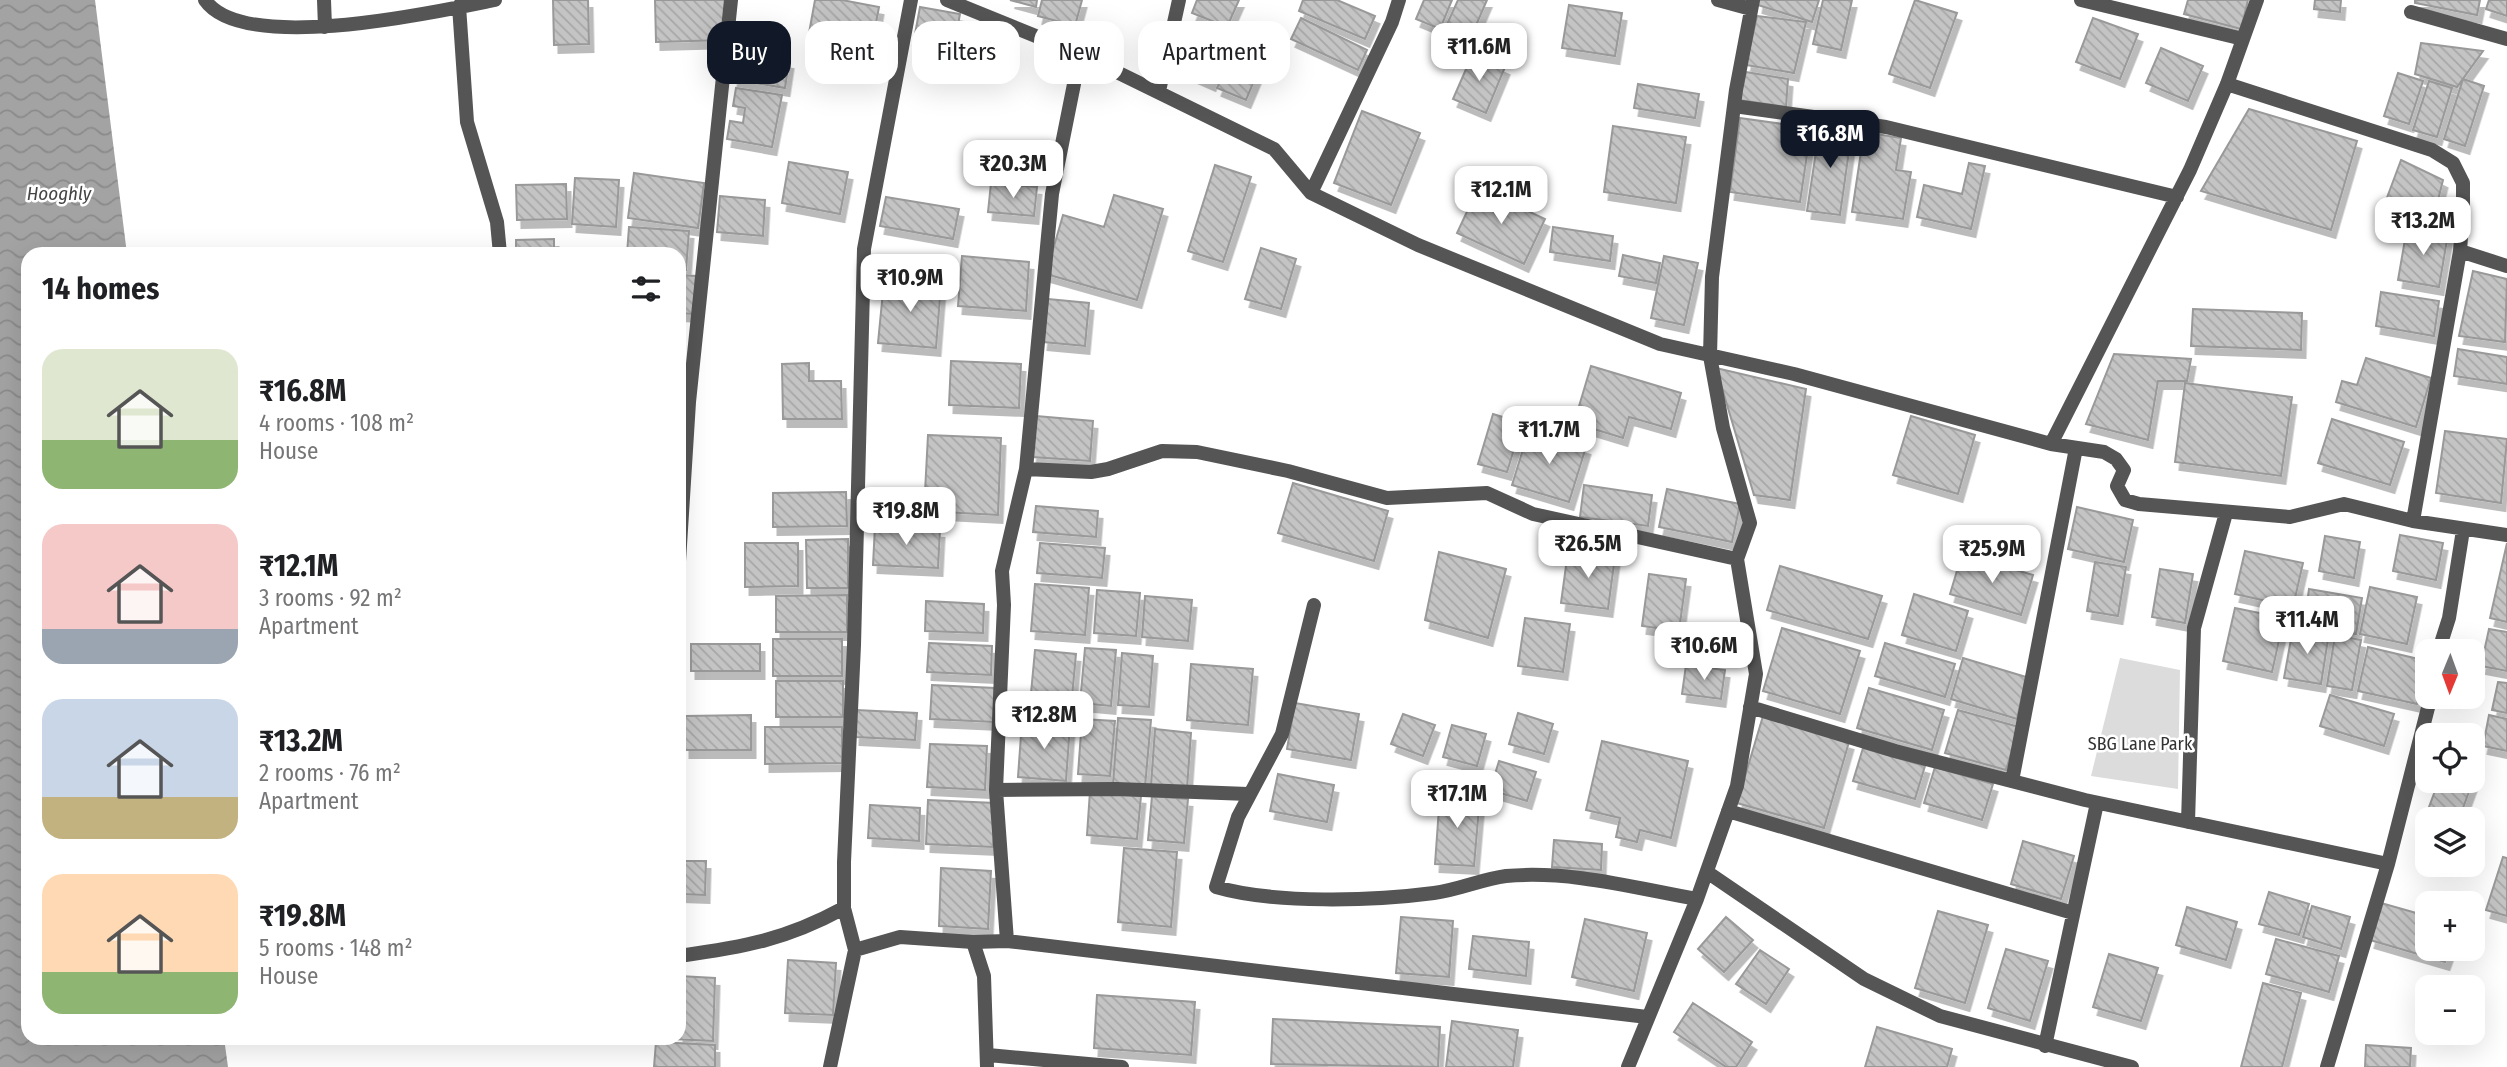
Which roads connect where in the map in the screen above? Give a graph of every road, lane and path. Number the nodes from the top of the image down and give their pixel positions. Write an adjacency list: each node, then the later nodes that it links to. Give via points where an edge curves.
1 (205, 0): 16 (street, via 226,19 258,27)
2 (324, 0): 16 (street)
3 (492, 0): 13 (street)
4 (731, 0): 33 (street)
5 (911, 0): 53 (street, via 864,249)
6 (947, 0): 14 (street)
7 (1179, 0): 23 (street)
8 (1399, 0): 25 (street)
9 (1717, 0): 12 (street)
10 (2081, 0): 18 (street)
11 (2257, 0): 18 (street)
12 (1752, 5): 24 (street)
13 (459, 6): 16 (street); 27 (street, via 467,122 497,222)
14 (978, 6): 17 (street)
15 (2411, 12): 19 (street)
16 (325, 27)
17 (1034, 32)
18 (2243, 39): 22 (street)
19 (2507, 39)
20 (1124, 74): 23 (street)
21 (1074, 84): 34 (street, via 1052,194)
22 (2227, 84): 26 (street); 28 (street, via 2432,150 2454,163 2463,183)
23 (1159, 90): 25 (street, via 1274,149)
24 (1734, 106): 26 (street, via 1886,127); 30 (street, via 1712,277)
25 (1311, 192): 30 (street, via 1418,245 1634,334)
26 (2177, 197): 31 (street)
27 (499, 247)
28 (2460, 251): 29 (street); 36 (street)
29 (2507, 266)
30 (1710, 356): 31 (street, via 1794,374); 39 (street, via 1723,428 1750,523)
31 (2051, 444): 32 (street)
32 (2076, 448): 35 (street, via 2104,452 2116,459 2124,470 2117,486 2125,500); 44 (street)
33 (686, 450)
34 (1026, 469): 39 (street, via 1091,472 1162,451 1197,452 1387,498 1487,493 1532,514); 45 (street, via 1002,571)
35 (2226, 513): 36 (street, via 2290,517 2344,504); 49 (street, via 2194,628)
36 (2413, 521): 37 (street)
37 (2463, 530): 38 (street); 41 (street)
38 (2507, 535)
39 (1737, 559): 42 (street, via 1756,674)
40 (1314, 605): 46 (street, via 1282,734)
41 (2442, 639)
42 (1750, 707): 44 (street); 48 (street, via 1737,786)
43 (2428, 709): 50 (street)
44 (2012, 781): 47 (street)
45 (996, 790): 46 (street); 55 (street)
46 (1248, 794): 52 (street, via 1216,887 1248,896 1395,897 1436,893 1506,876 1576,878)
47 (2096, 803): 49 (street); 54 (street)
48 (1728, 811): 51 (street); 54 (street)
49 (2188, 822): 50 (street)
50 (2388, 864): 66 (street)
51 (1707, 872): 52 (street); 60 (street, via 1864,979 1940,1016)
52 (1697, 900): 59 (street)
53 (844, 908): 57 (street); 58 (street, via 766,943)
54 (2073, 913): 60 (street)
55 (1007, 941): 56 (street); 59 (street)
56 (972, 942): 57 (street, via 900,937); 61 (street, via 984,976)
57 (855, 950): 62 (street)
58 (686, 955)
59 (1647, 1017): 64 (street)
60 (2045, 1046): 65 (street)
61 (988, 1061): 63 (street)
62 (830, 1067)
63 (1122, 1067)
64 (1628, 1067)
65 (2132, 1067)
66 (2326, 1067)

